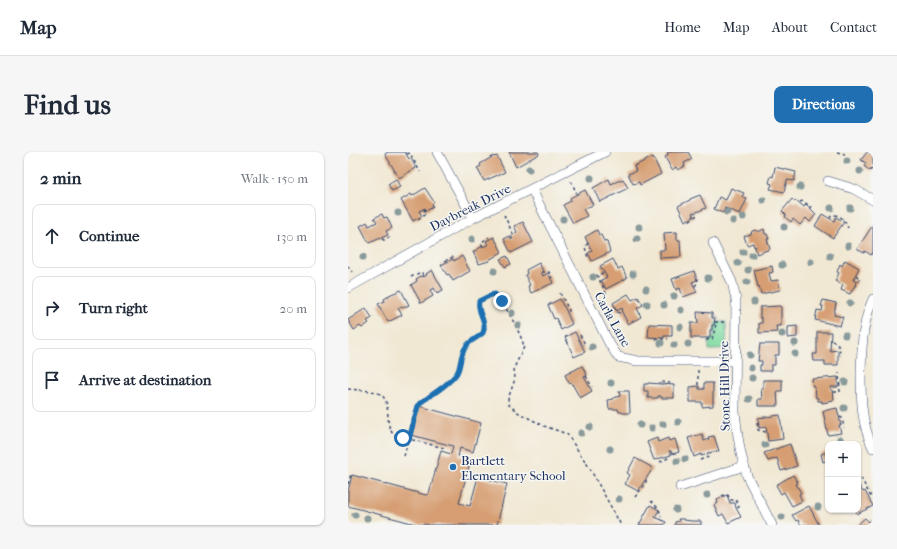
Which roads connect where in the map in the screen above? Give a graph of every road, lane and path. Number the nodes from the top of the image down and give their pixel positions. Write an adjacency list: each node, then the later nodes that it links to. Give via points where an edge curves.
1 (437, 152): 17 (street)
2 (605, 152): 9 (street, Daybreak Drive)
3 (837, 152): 5 (path)
4 (407, 154): 6 (path, via 410,153)
5 (845, 154)
6 (420, 172)
7 (571, 181): 10 (path)
8 (828, 181): 11 (street, via 854,189)
9 (532, 190): 17 (street, Daybreak Drive); 58 (street, Carla Lane, via 609,344 618,357 638,360)
10 (577, 194)
11 (873, 200)
12 (800, 202): 13 (path, via 803,201)
13 (812, 208)
14 (424, 209): 19 (path, via 424,216)
15 (697, 213): 20 (path)
16 (504, 215): 22 (path)
17 (473, 218): 42 (street, Daybreak Drive)
18 (830, 218): 21 (path, via 836,215 846,222)
19 (418, 220)
20 (690, 221)
21 (848, 228)
22 (513, 234)
23 (392, 236): 25 (path)
24 (489, 237): 28 (path, via 482,242)
25 (382, 239)
26 (588, 243): 29 (path, via 585,247)
27 (713, 244): 58 (street, Stone Hill Drive, via 736,295)
28 (482, 247)
29 (588, 258)
30 (455, 260): 31 (path, via 453,257)
31 (445, 261)
32 (348, 266): 33 (path)
33 (352, 272)
34 (542, 272): 40 (path, via 549,272)
35 (603, 273): 45 (path, via 597,275)
36 (697, 275): 41 (path, via 698,282)
37 (856, 275): 43 (path, via 860,279)
38 (425, 276): 39 (path, via 421,272)
39 (411, 277)
40 (552, 278)
41 (695, 286)
42 (348, 288)
43 (855, 288)
44 (560, 293): 48 (path, via 569,307)
45 (607, 294)
46 (873, 299): 74 (street, via 862,336 861,402 864,424)
47 (614, 308): 49 (path)
48 (568, 312)
49 (622, 314)
50 (727, 322): 54 (path, via 715,322 712,339)
51 (580, 335): 56 (path, via 585,344)
52 (656, 338): 53 (path)
53 (668, 339)
54 (706, 340)
55 (832, 341): 57 (path, via 839,347)
56 (583, 345)
57 (840, 356)
58 (735, 361): 80 (street, Stone Hill Drive, via 736,425)
59 (698, 370): 64 (path)
60 (839, 372): 67 (path, via 840,392)
61 (586, 376): 65 (path)
62 (662, 382): 63 (path)
63 (670, 382)
64 (698, 386)
65 (592, 387)
66 (348, 389): 72 (path, via 379,393 386,403 391,432 398,437)
67 (834, 392)
68 (840, 417): 70 (path)
69 (757, 423): 71 (path, via 758,430)
70 (844, 428)
71 (766, 432)
72 (409, 439): 73 (path); 76 (path); 92 (path, via 420,403 438,391 457,373 466,347 483,333 484,324 479,301 495,294 502,301 522,338 524,347 514,368 515,379 508,395 509,405 544,426 567,434 589,467)
73 (444, 448)
74 (873, 448)
75 (710, 454): 78 (path, via 709,457)
76 (404, 456)
77 (669, 456): 79 (path)
78 (700, 460)
79 (660, 462)
80 (744, 466): 85 (street); 93 (street, Stone Hill Drive)
81 (351, 474): 84 (path)
82 (861, 478): 88 (path, via 871,497)
83 (646, 480): 87 (path)
84 (348, 484)
85 (680, 487)
86 (722, 496): 90 (path, via 727,494 732,500 736,500 739,507)
87 (635, 497)
88 (869, 498)
89 (651, 501): 91 (path, via 659,509)
90 (737, 508)
91 (661, 517)
92 (621, 525)
93 (772, 525)

